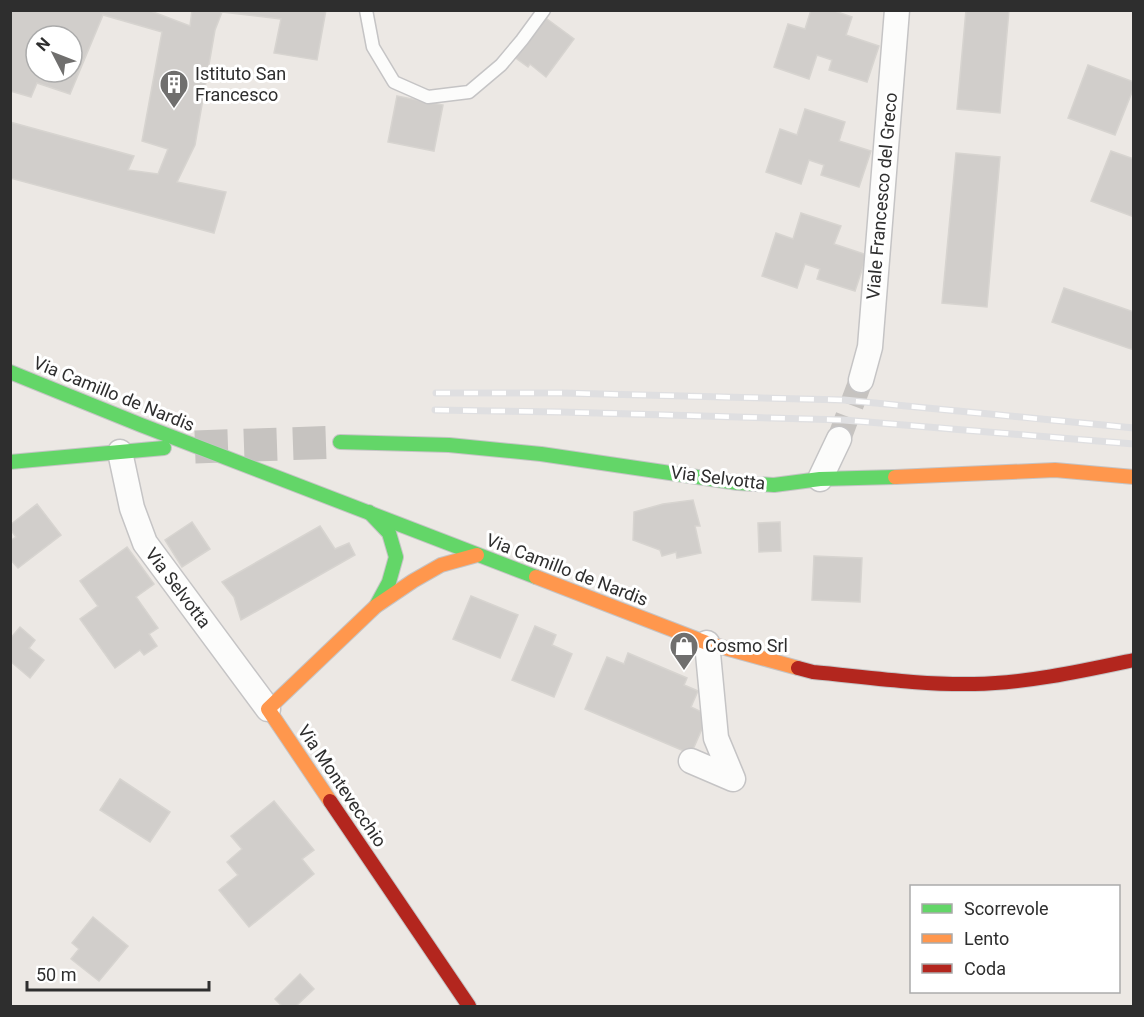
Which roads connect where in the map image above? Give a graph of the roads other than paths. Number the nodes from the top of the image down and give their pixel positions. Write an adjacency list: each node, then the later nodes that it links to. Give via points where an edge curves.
1 (366, 10): 2 (lane, via 374,47 394,82 428,97 469,92 501,65)
2 (544, 10)
3 (897, 10): 5 (street, Viale Francesco del Greco, via 870,347)
4 (10, 372): 13 (street, Via Camillo de Nardis)
5 (861, 380)
6 (839, 439): 12 (street)
7 (340, 442): 12 (street, Via Selvotta, via 449,445 541,454 738,483 774,485)
8 (164, 448): 9 (street)
9 (120, 452): 10 (street); 19 (street, Via Selvotta, via 132,508 145,543)
10 (10, 462)
11 (1134, 477): 12 (street, Via Selvotta, via 1055,470)
12 (820, 479)
13 (369, 512): 14 (street, Via Camillo de Nardis, via 425,540); 16 (street, via 389,533 396,557)
14 (477, 555): 16 (street, via 441,565); 17 (street, Via Camillo de Nardis)
15 (409, 562): 16 (street)
16 (376, 606): 19 (street)
17 (707, 643): 18 (street, Via Camillo de Nardis, via 813,672 923,683 1034,680); 20 (street, via 716,738 733,779)
18 (1134, 660)
19 (268, 709): 21 (street, Via Montevecchio)
20 (691, 761)
21 (469, 1006)

